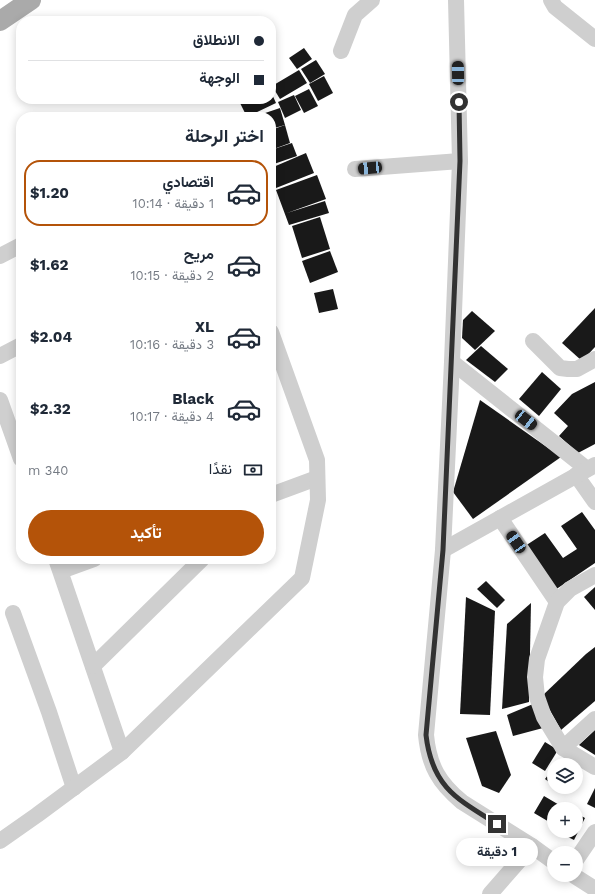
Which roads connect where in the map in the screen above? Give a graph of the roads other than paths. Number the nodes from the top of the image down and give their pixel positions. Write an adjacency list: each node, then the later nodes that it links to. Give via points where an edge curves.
1 (31, 0): 5 (main road)
2 (372, 0): 7 (street, via 355,15)
3 (456, 0): 8 (street)
4 (556, 2): 6 (street)
5 (0, 21)
6 (595, 39)
7 (341, 51)
8 (460, 161): 9 (street); 17 (street)
9 (355, 169)
10 (16, 248): 11 (street)
11 (0, 256)
12 (533, 341): 16 (street, via 560,368 577,369)
13 (276, 346): 21 (street, via 317,460)
14 (16, 348): 15 (street)
15 (0, 356)
16 (595, 359)
17 (452, 362): 20 (street); 25 (street)
18 (0, 400): 19 (street)
19 (16, 445)
20 (586, 469): 23 (street); 24 (street)
21 (317, 478): 22 (street); 34 (street, via 318,500 302,578)
22 (276, 493)
23 (595, 502)
24 (500, 518): 25 (street); 29 (street)
25 (443, 550): 39 (street, via 426,722 430,761 452,794)
26 (197, 564): 31 (street)
27 (58, 565): 31 (street)
28 (595, 575): 29 (street, via 570,590)
29 (557, 602): 33 (street, via 537,659 535,677 537,697 544,717)
30 (13, 613): 36 (street)
31 (93, 666): 34 (street)
32 (595, 719): 33 (street)
33 (563, 748): 35 (street)
34 (122, 752): 36 (street)
35 (595, 767)
36 (74, 788): 38 (street)
37 (595, 832): 40 (street)
38 (0, 841)
39 (532, 846): 41 (street); 44 (street)
40 (583, 850)
41 (547, 857)
42 (583, 881): 43 (street)
43 (595, 889)
44 (490, 894)

